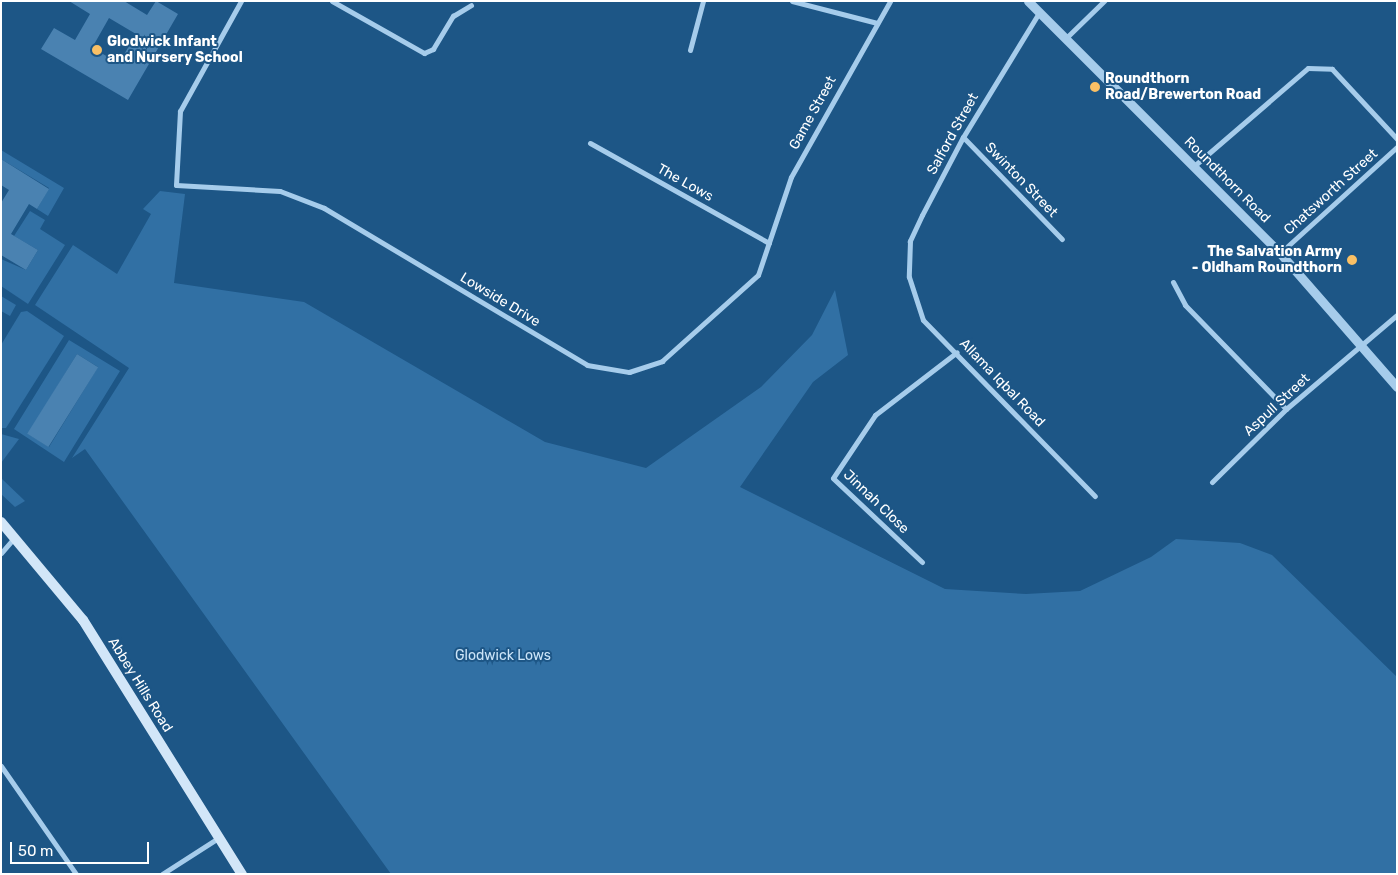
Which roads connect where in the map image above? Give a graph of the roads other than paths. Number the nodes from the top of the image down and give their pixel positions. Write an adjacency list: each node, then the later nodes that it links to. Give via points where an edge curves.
1 (241, 1): 19 (street, Lowside Drive, via 180,111 176,185 280,191 324,208 586,365 628,372 662,361 745,288 758,276)
2 (332, 1): 8 (street, via 424,53 433,49 453,16)
3 (703, 1): 12 (street)
4 (792, 1): 10 (street)
5 (890, 1): 10 (street, Game Street)
6 (1028, 1): 9 (street, Roundthorn Road)
7 (1104, 1): 11 (street)
8 (471, 5)
9 (1040, 10): 11 (street, Roundthorn Road); 13 (street, Salford Street)
10 (877, 23): 19 (street, Game Street, via 790,177)
11 (1067, 37): 17 (street, Roundthorn Road)
12 (690, 50)
13 (963, 137): 18 (street, Swinton Street); 21 (street, Salford Street, via 910,241)
14 (1397, 139): 17 (street, via 1332,69 1308,68)
15 (590, 143): 19 (street, The Lows)
16 (1397, 147): 20 (street, Chatsworth Street)
17 (1194, 166): 20 (street, Roundthorn Road)
18 (1062, 239)
19 (769, 243)
20 (1280, 253): 24 (street, Roundthorn Road)
21 (909, 277): 25 (street, Allama Iqbal Road, via 923,320)
22 (1173, 282): 27 (street, via 1185,305)
23 (1397, 315): 24 (street, Aspull Street)
24 (1359, 346): 26 (street, Roundthorn Road); 27 (street, Aspull Street)
25 (956, 352): 29 (street, Allama Iqbal Road); 33 (street, Jinnah Close, via 875,415 833,478)
26 (1397, 387)
27 (1286, 409): 28 (street, Aspull Street)
28 (1212, 482)
29 (1094, 496)
30 (1, 522): 31 (main road, Abbey Hills Road)
31 (15, 537): 32 (street); 35 (main road, Abbey Hills Road, via 83,620)
32 (1, 553)
33 (922, 562)
34 (1, 766): 36 (street)
35 (218, 838): 37 (street); 38 (main road, Abbey Hills Road)
36 (76, 874)
37 (162, 874)
38 (242, 874)

